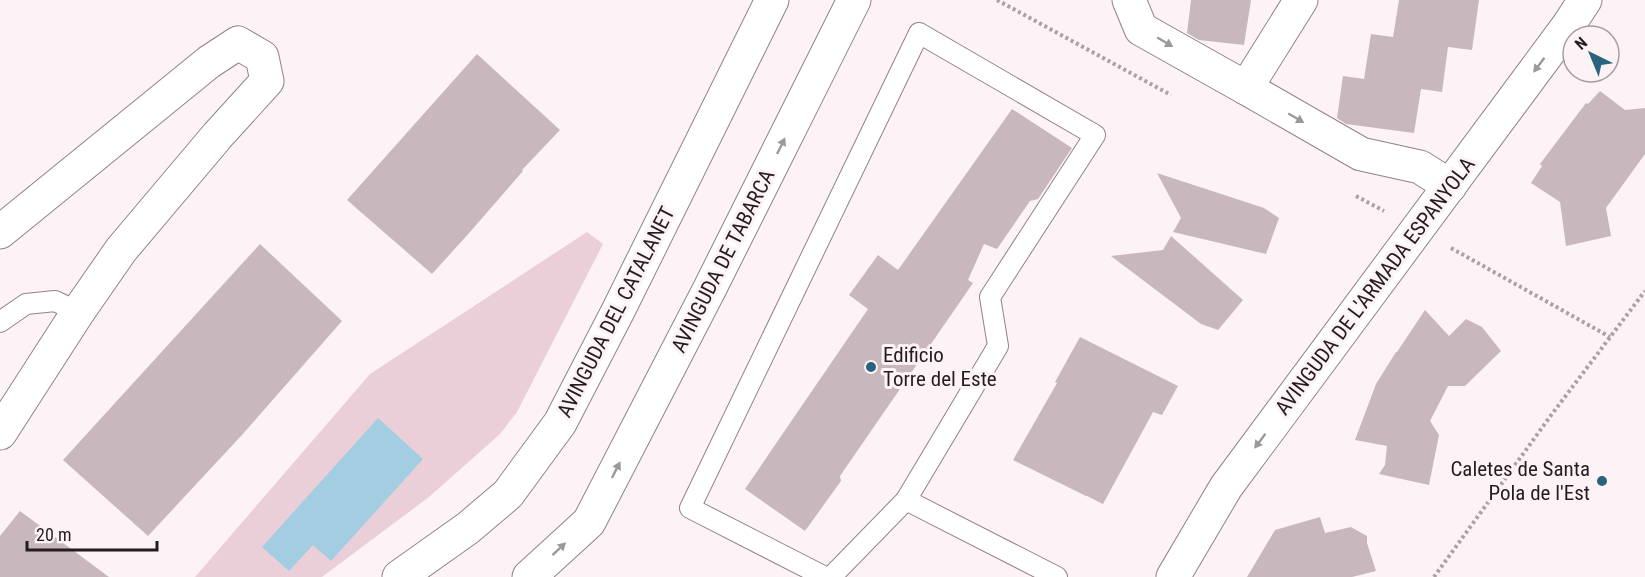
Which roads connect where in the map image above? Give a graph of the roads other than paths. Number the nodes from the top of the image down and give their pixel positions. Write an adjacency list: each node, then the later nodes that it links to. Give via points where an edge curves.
1 (772, 0): 13 (street, AVINGUDA DEL CATALANET, via 560,423 508,494)
2 (854, 0): 14 (street, AVINGUDA DE TABARCA, one-way to 2, via 589,522)
3 (1129, 0): 6 (street, one-way to 6, via 1141,29)
4 (1301, 0): 6 (street)
5 (1585, 0): 7 (street, AVINGUDA DE L'ARMADA ESPANYOLA, one-way to 7)
6 (1246, 88): 7 (street, one-way to 7, via 1361,154 1420,167)
7 (1450, 186): 18 (street, AVINGUDA DE L'ARMADA ESPANYOLA, one-way to 18, via 1226,487)
8 (0, 232): 9 (street, via 209,62 238,43 262,57 267,81 121,250)
9 (78, 312): 10 (lane, via 55,301 26,304); 11 (street)
10 (0, 322)
11 (0, 433)
12 (906, 500): 15 (lane, via 998,346 990,297 1095,135 919,33 690,508); 16 (lane); 17 (lane)
13 (399, 577)
14 (529, 577)
15 (825, 577)
16 (831, 577)
17 (1057, 577)
18 (1173, 577)

